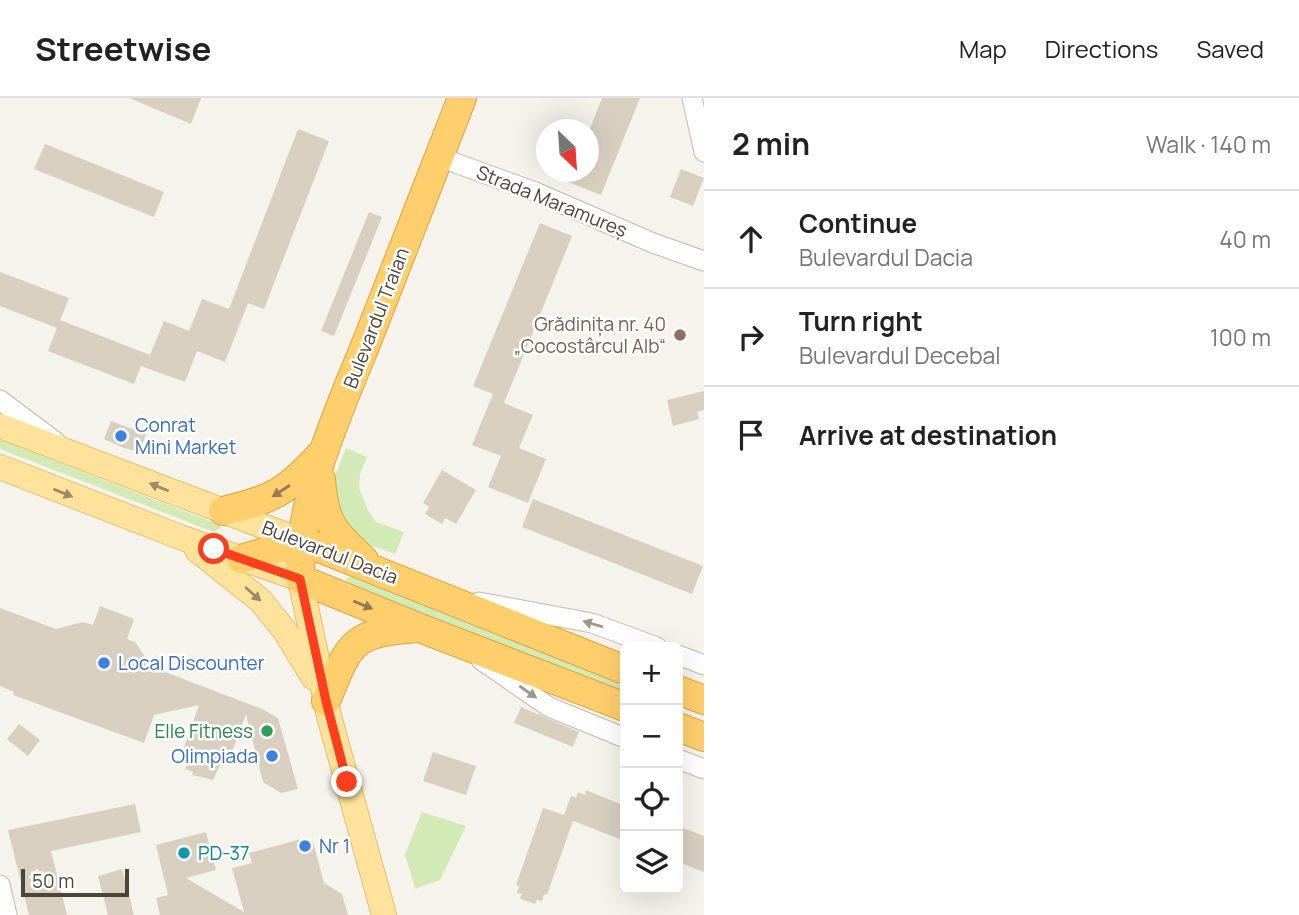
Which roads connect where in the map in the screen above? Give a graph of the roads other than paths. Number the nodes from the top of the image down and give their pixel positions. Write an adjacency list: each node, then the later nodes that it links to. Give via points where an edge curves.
1 (462, 98): 4 (highway, Bulevardul Traian)
2 (692, 98): 3 (street)
3 (704, 152)
4 (439, 157): 5 (street, Strada Maramureș); 9 (highway, Bulevardul Traian)
5 (704, 261)
6 (0, 400): 8 (street, Bulevardul Dacia)
7 (0, 426): 8 (main road, Bulevardul Dacia)
8 (68, 450): 11 (main road, Bulevardul Dacia, one-way to 8)
9 (323, 458): 11 (highway, one-way to 11, via 260,502); 13 (highway, Bulevardul Traian); 16 (highway, via 322,499 329,522)
10 (0, 467): 12 (main road, Bulevardul Dacia, one-way to 12)
11 (223, 511): 13 (main road, Bulevardul Dacia); 14 (main road, via 228,532)
12 (180, 537): 14 (main road, Bulevardul Dacia); 27 (main road, one-way to 27, via 267,608 302,656)
13 (302, 541): 15 (highway); 16 (highway, Bulevardul Dacia); 17 (highway, Bulevardul Traian)
14 (214, 549): 15 (main road, Bulevardul Dacia)
15 (241, 559): 17 (main road, Bulevardul Dacia)
16 (374, 569): 18 (highway, Bulevardul Dacia)
17 (300, 579): 19 (highway, Bulevardul Dacia, one-way to 19); 27 (main road)
18 (437, 594): 21 (street, Bulevardul Dacia, one-way to 18, via 592,623); 24 (highway, Bulevardul Dacia)
19 (420, 628): 20 (highway, Bulevardul Dacia); 27 (highway, via 375,633 355,643)
20 (451, 640): 28 (highway, Bulevardul Dacia); 30 (street, Bulevardul Dacia, one-way to 30, via 549,707)
21 (643, 642)
22 (683, 657): 23 (street)
23 (704, 665)
24 (620, 668)
25 (683, 692): 26 (highway)
26 (704, 700)
27 (326, 701): 36 (main road)
28 (620, 705)
29 (683, 729): 31 (highway)
30 (620, 736)
31 (704, 737)
32 (683, 761): 33 (street)
33 (704, 769)
34 (0, 885): 35 (street)
35 (7, 915)
36 (384, 915)

